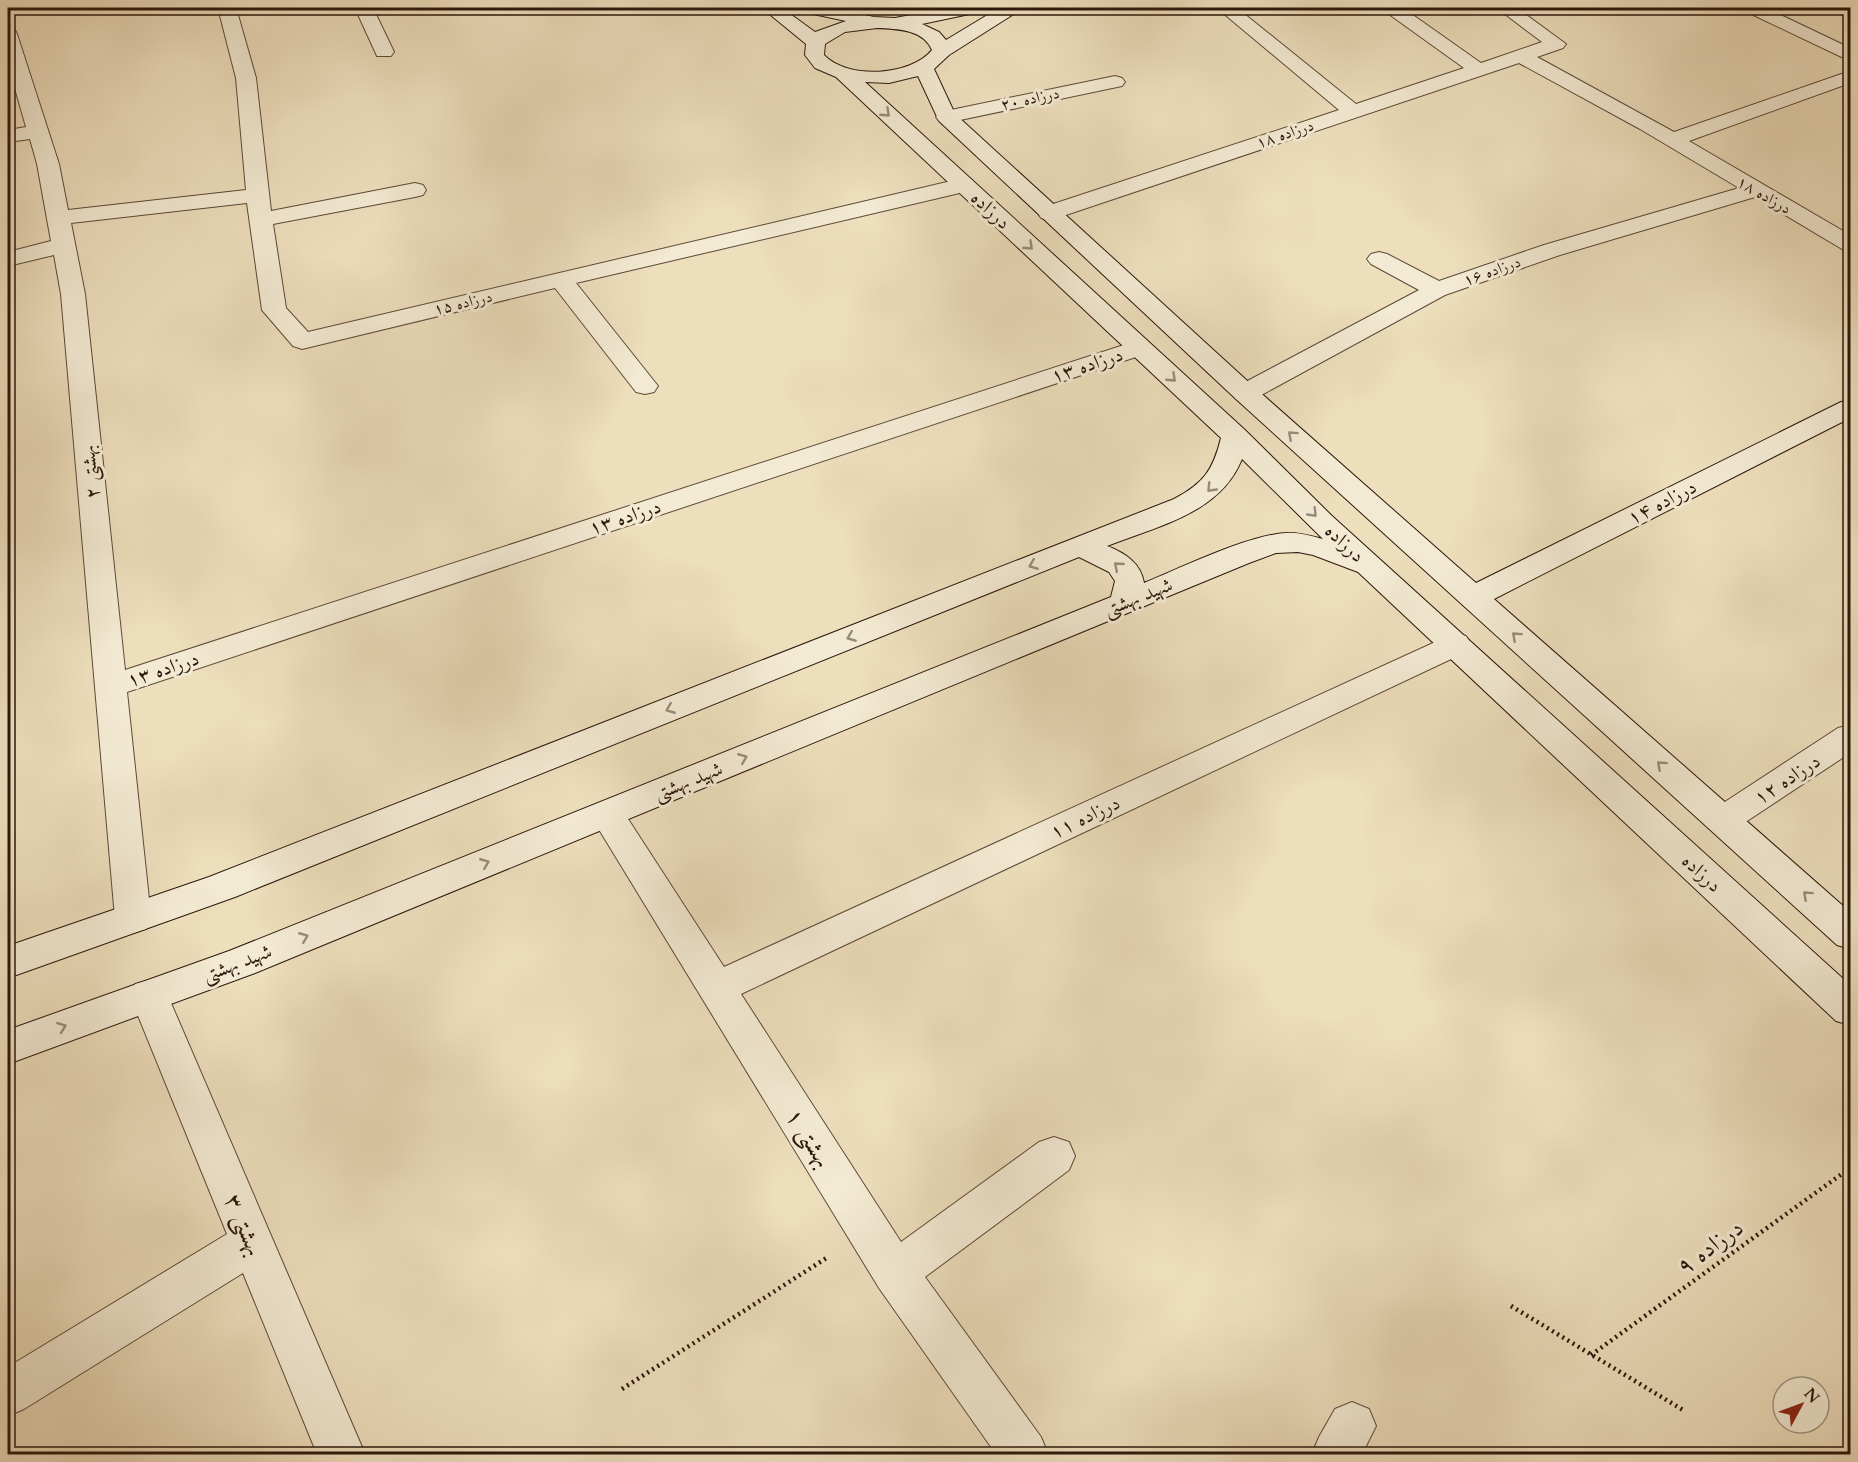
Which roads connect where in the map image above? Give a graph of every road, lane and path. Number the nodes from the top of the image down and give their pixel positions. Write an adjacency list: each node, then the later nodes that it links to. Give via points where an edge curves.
1 (227, 8): 31 (street, درزاده ۱۵, via 246,78)
2 (364, 8): 15 (street)
3 (771, 8): 14 (street)
4 (810, 8): 11 (street)
5 (973, 8): 12 (street)
6 (1011, 8): 18 (street)
7 (1226, 8): 23 (street)
8 (1392, 8): 19 (street)
9 (1506, 8): 17 (street, درزاده ۱۸, via 1556,44)
10 (1753, 8): 16 (street)
11 (877, 22): 12 (street); 14 (street, via 839,28)
12 (897, 24): 18 (street, via 916,27 939,42)
13 (8, 33): 25 (street, بهشتی ۲)
14 (816, 42): 20 (street, via 813,51 817,59)
15 (384, 52)
16 (1851, 55)
17 (1521, 56): 19 (street, درزاده ۱۸); 27 (street, درزاده ۱۸)
18 (933, 59): 20 (street, via 907,74); 24 (street, درزاده)
19 (1479, 70): 23 (street, درزاده ۱۸)
20 (843, 73): 28 (street, درزاده, one-way to 28)
21 (1851, 77): 27 (street)
22 (1115, 82): 24 (street, درزاده ۲۰)
23 (1354, 111): 32 (street, درزاده ۱۸)
24 (945, 117): 32 (street, درزاده)
25 (38, 131): 26 (street); 33 (street, بهشتی ۲)
26 (8, 136)
27 (1672, 140): 30 (street, درزاده ۱۸)
28 (964, 185): 39 (street, درزاده ۱۵); 41 (street, درزاده, one-way to 41)
29 (415, 190): 34 (street)
30 (1756, 190): 35 (street, درزاده ۱۸); 40 (street, درزاده ۱۶, via 1552,249)
31 (257, 195): 33 (street); 34 (street, درزاده ۱۵)
32 (1049, 213): 43 (street, درزاده)
33 (58, 218): 36 (street, بهشتی ۲)
34 (261, 220): 39 (street, درزاده ۱۵, via 274,310 302,341)
35 (1851, 244)
36 (64, 245): 37 (street); 51 (street, بهشتی ۲, via 73,294)
37 (8, 259)
38 (1379, 259): 40 (street)
39 (561, 280): 42 (street)
40 (1437, 290): 43 (street, درزاده ۱۶)
41 (1139, 348): 45 (street, درزاده, one-way to 45); 51 (street, درزاده ۱۳)
42 (645, 386)
43 (1245, 393): 48 (street, درزاده, one-way to 43)
44 (1851, 408): 48 (street, درزاده ۱۴)
45 (1235, 436): 46 (street, one-way to 46, via 1224,471 1203,496); 47 (street, درزاده, one-way to 47)
46 (1078, 548): 49 (street, one-way to 46, via 1130,592 1131,580 1124,569 1106,557); 55 (street, one-way to 55, via 222,887)
47 (1369, 565): 49 (street, شهید بهشتی, via 1334,552 1293,543 1275,544); 50 (street, درزاده)
48 (1473, 597): 54 (street, درزاده, one-way to 48)
49 (1122, 604): 53 (street, شهید بهشتی, one-way to 49)
50 (1455, 644): 58 (street, درزاده ۱۱); 60 (street, درزاده)
51 (111, 686): 55 (street, بهشتی ۲)
52 (1851, 737): 54 (street, درزاده ۱۲)
53 (607, 814): 58 (street, بهشتی ۱); 59 (street, شهید بهشتی, one-way to 53, via 242,962)
54 (1723, 820): 56 (street, درزاده, one-way to 54)
55 (133, 918): 57 (street)
56 (1851, 934)
57 (8, 962)
58 (715, 989): 64 (street, بهشتی ۱)
59 (148, 996): 61 (street, شهید بهشتی, one-way to 59); 65 (street, بهشتی ۳)
60 (1851, 1009)
61 (8, 1047)
62 (1054, 1156): 66 (street)
63 (1851, 1168): 68 (path, درزاده ۹)
64 (868, 1231): 66 (street, بهشتی ۱); 69 (path)
65 (252, 1243): 70 (street); 72 (street, بهشتی ۳)
66 (895, 1273): 73 (street, بهشتی ۱)
67 (1511, 1306): 68 (path)
68 (1591, 1355): 71 (path)
69 (622, 1389)
70 (8, 1393)
71 (1683, 1410)
72 (341, 1455)
73 (1024, 1455)

